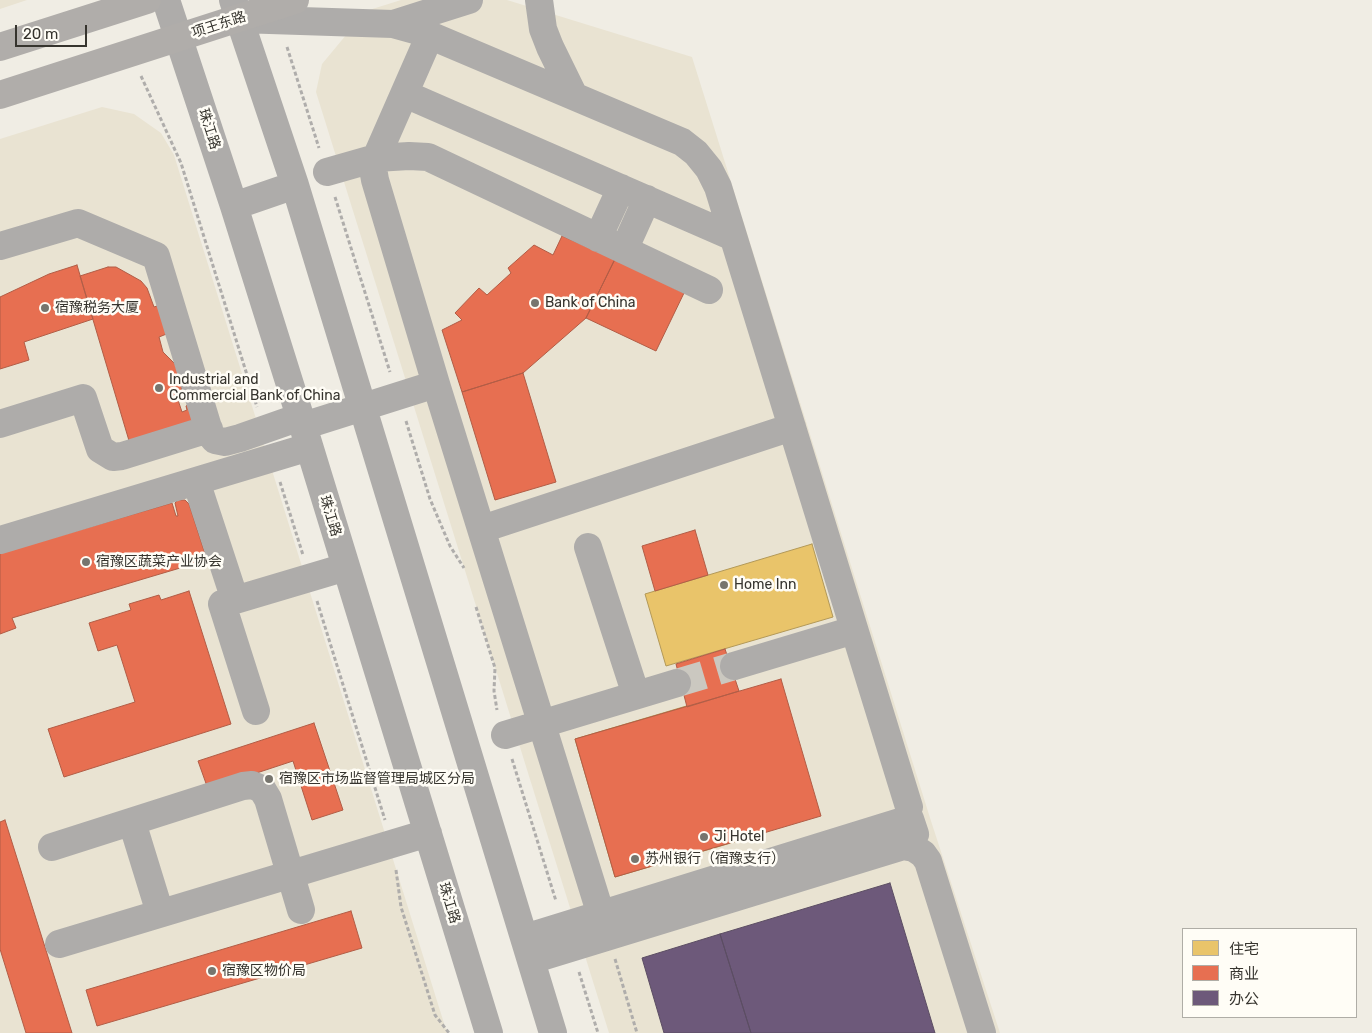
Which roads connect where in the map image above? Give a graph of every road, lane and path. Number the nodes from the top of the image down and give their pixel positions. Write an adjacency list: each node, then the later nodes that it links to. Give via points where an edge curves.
1 (147, 0): 10 (main road)
2 (166, 0): 9 (street, 珠江路)
3 (469, 0): 7 (street)
4 (538, 0): 14 (street, via 550,47)
5 (236, 9): 6 (main road, 项王东路); 9 (main road, 项王东路); 17 (street)
6 (286, 10): 7 (street); 16 (path)
7 (393, 24): 8 (street)
8 (430, 35): 12 (street); 14 (street)
9 (179, 38): 11 (main road, 项王东路); 20 (street, 珠江路)
10 (0, 47)
11 (130, 53): 13 (main road, 项王东路); 32 (path, via 181,163)
12 (404, 94): 15 (street); 18 (street)
13 (0, 95)
14 (574, 96): 21 (street, via 682,142 696,153 718,187)
15 (376, 158): 16 (street); 22 (street, via 428,158); 26 (street, via 374,180)
16 (327, 172): 27 (path)
17 (295, 185): 20 (street); 28 (street)
18 (621, 188): 19 (street); 22 (street)
19 (647, 199): 21 (street); 24 (street)
20 (234, 206): 33 (street, 珠江路)
21 (734, 237): 30 (street)
22 (598, 238): 24 (street)
23 (0, 246): 31 (street, via 78,223 156,256)
24 (624, 250): 25 (street)
25 (709, 290)
26 (436, 384): 27 (street); 36 (street)
27 (398, 396): 28 (street); 40 (path, via 430,499)
28 (362, 407): 33 (street); 64 (street)
29 (0, 424): 31 (street, via 83,398 100,449 113,457)
30 (792, 427): 36 (street); 44 (street)
31 (209, 429): 32 (street, via 215,440 225,442)
32 (264, 430): 33 (street)
33 (304, 430): 34 (street); 39 (street, 珠江路)
34 (273, 458): 35 (street); 41 (path)
35 (196, 481): 37 (street); 42 (street)
36 (482, 530): 49 (street)
37 (0, 540)
38 (588, 547): 47 (street)
39 (346, 567): 41 (street); 53 (street, 珠江路)
40 (466, 576)
41 (310, 577): 42 (street); 54 (path)
42 (234, 600): 48 (street, via 222,604)
43 (475, 603): 50 (path, via 494,668 496,706)
44 (854, 630): 45 (street); 51 (street)
45 (734, 666)
46 (677, 683): 47 (street)
47 (636, 696): 49 (street)
48 (256, 711)
49 (542, 724): 50 (street); 58 (street)
50 (505, 735): 62 (path)
51 (909, 807)
52 (132, 822): 56 (street); 57 (street, via 252,785 262,789 268,799); 60 (street)
53 (428, 833): 54 (street); 65 (street, 珠江路)
54 (393, 844): 57 (street); 66 (path, via 401,907 435,1015)
55 (903, 846): 61 (street); 62 (street, via 915,834 910,819); 70 (street, via 914,848 928,862)
56 (52, 847)
57 (290, 874): 59 (street); 60 (street)
58 (597, 902)
59 (301, 910)
60 (160, 914): 63 (street)
61 (608, 936): 62 (street); 69 (path)
62 (568, 937): 64 (street); 68 (path)
63 (59, 944)
64 (528, 949): 67 (street)
65 (487, 1032)
66 (449, 1033)
67 (553, 1033)
68 (598, 1033)
69 (637, 1033)
70 (982, 1033)

